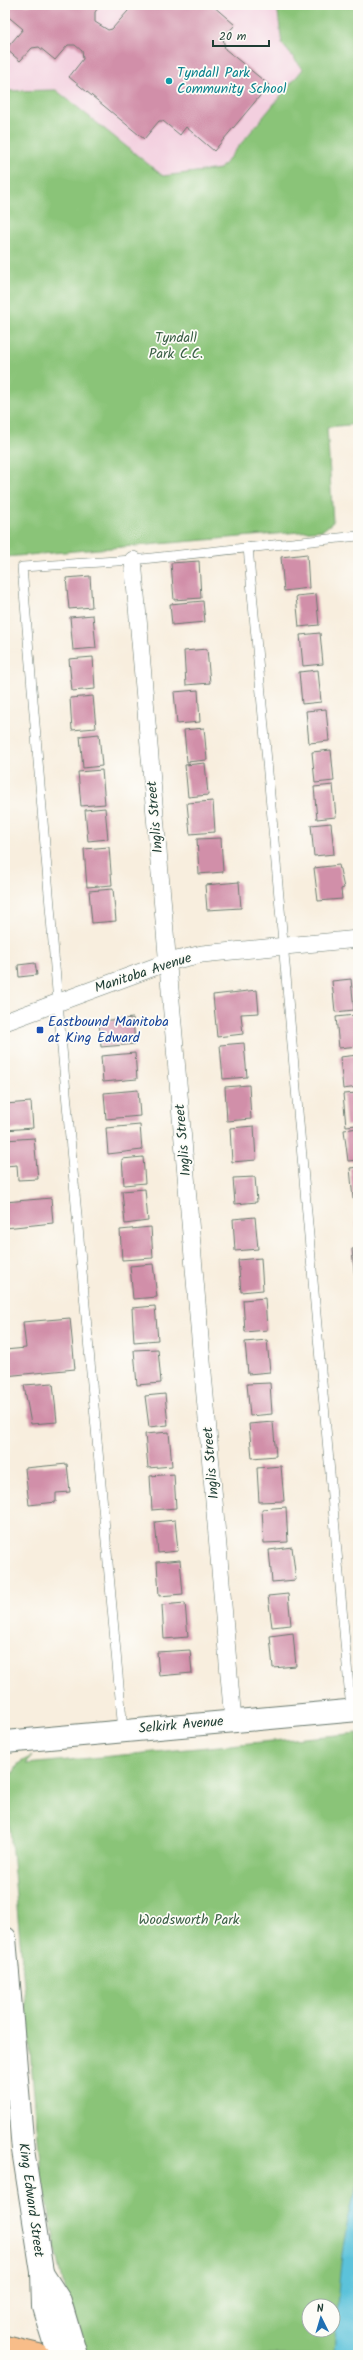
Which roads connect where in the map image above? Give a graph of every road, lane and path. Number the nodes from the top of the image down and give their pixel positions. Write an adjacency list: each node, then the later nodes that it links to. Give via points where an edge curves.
1 (358, 536): 2 (lane)
2 (248, 548): 3 (lane); 5 (lane)
3 (133, 560): 6 (street, Inglis Street); 7 (lane, via 22,567)
4 (358, 939): 5 (street, Manitoba Avenue)
5 (282, 946): 6 (street, Manitoba Avenue, via 202,954); 9 (lane)
6 (168, 962): 7 (street, Manitoba Avenue); 10 (street, Inglis Street)
7 (58, 1003): 8 (street, Manitoba Avenue); 11 (lane)
8 (5, 1022)
9 (354, 1710): 10 (street, Selkirk Avenue)
10 (233, 1721): 11 (street, Selkirk Avenue)
11 (123, 1731): 12 (street, Selkirk Avenue)
12 (5, 1742)
13 (5, 1938): 14 (street, King Edward Street)
14 (10, 2050): 15 (street, King Edward Street)
15 (42, 2272): 18 (street, King Edward Street, via 43,2306); 19 (street, King Edward Street, via 60,2301)
16 (5, 2347): 17 (main road)
17 (38, 2355)
18 (58, 2355)
19 (76, 2355)

